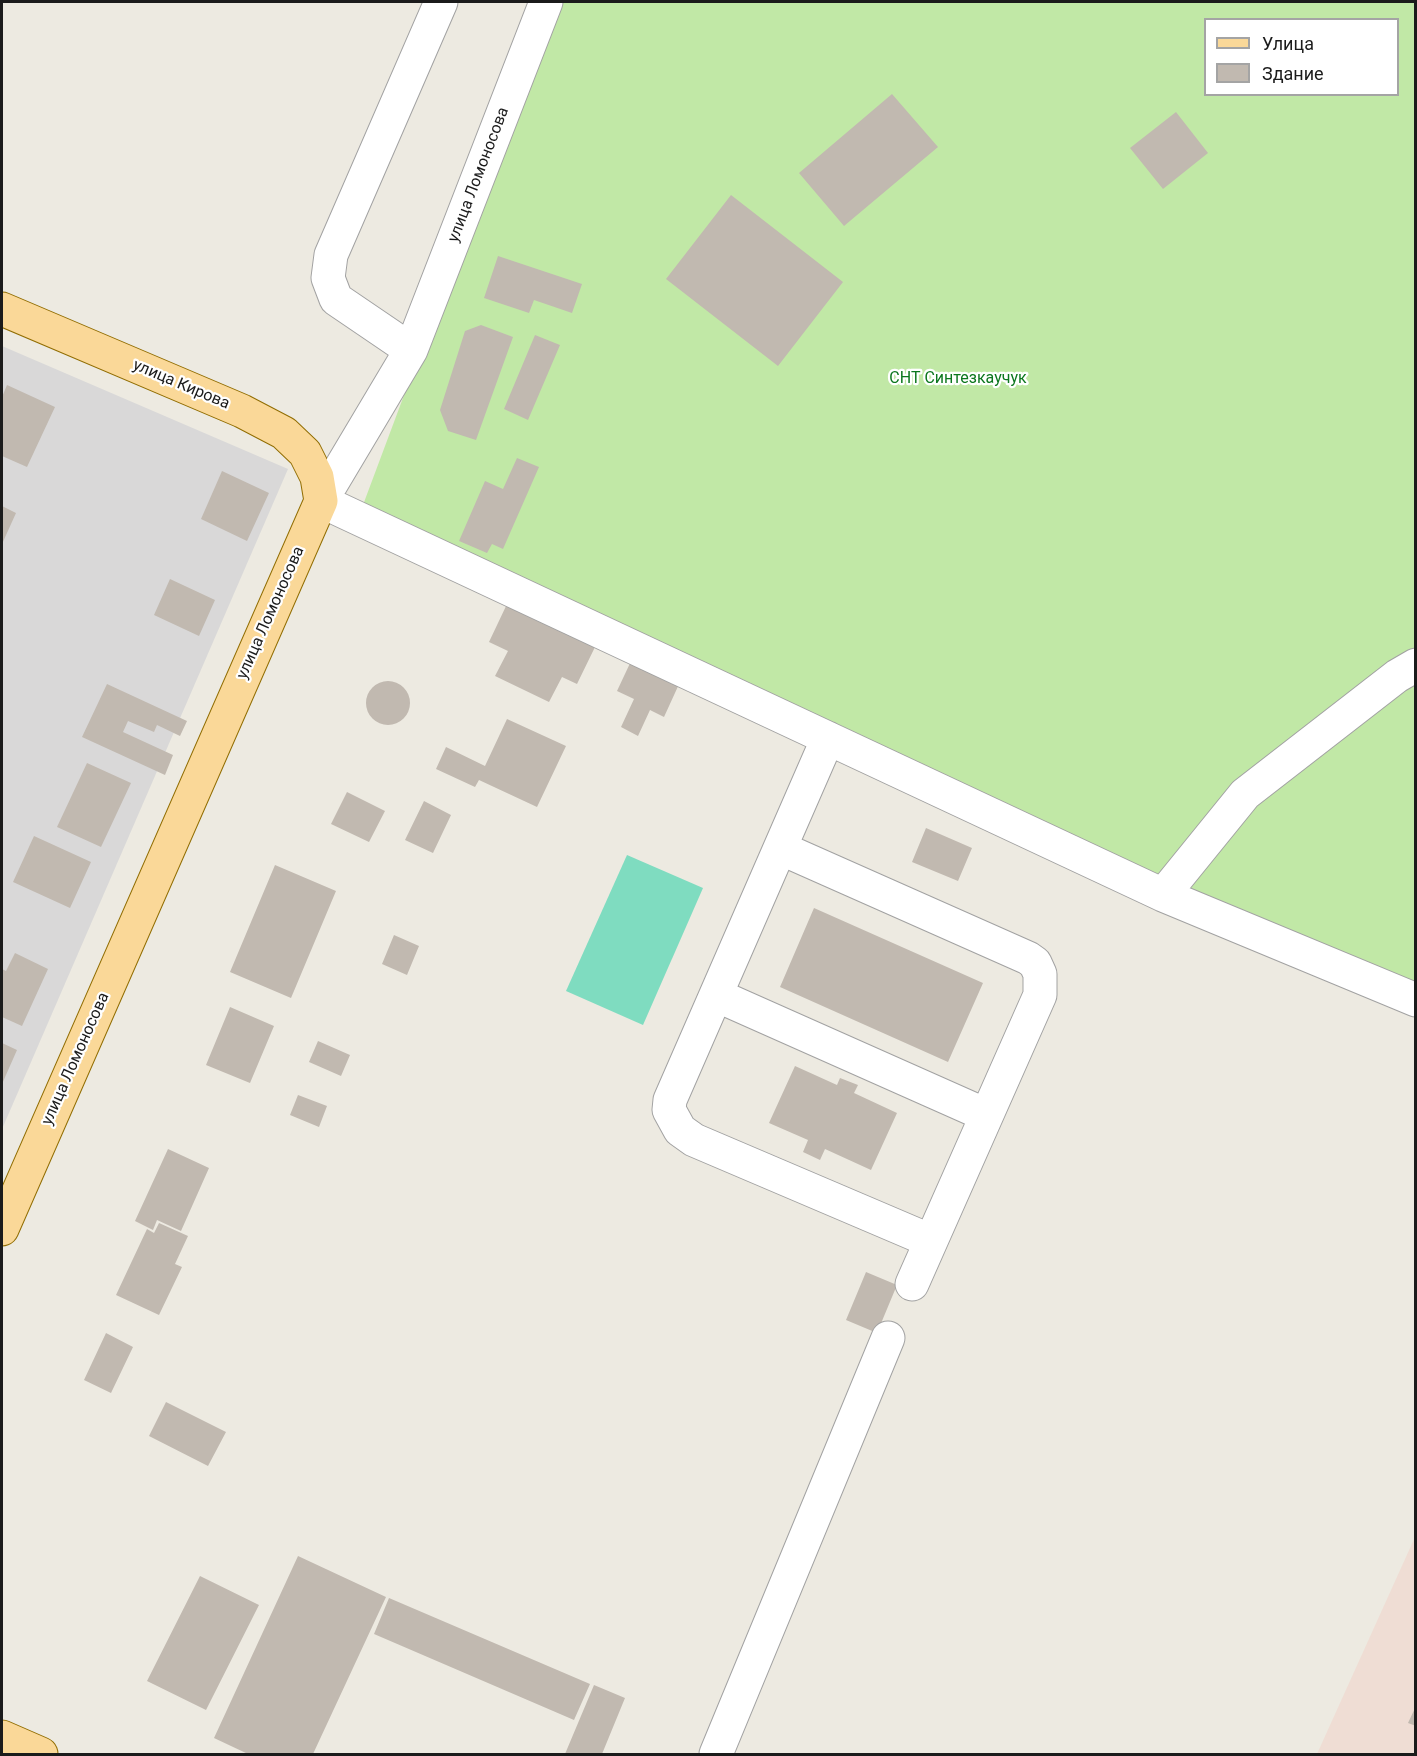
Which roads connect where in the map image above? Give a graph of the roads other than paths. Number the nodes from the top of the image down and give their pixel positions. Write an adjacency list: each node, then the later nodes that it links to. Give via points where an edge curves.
1 (441, 2): 4 (street, via 331,255 328,278 336,298)
2 (546, 2): 4 (street, улица Ломоносова)
3 (2, 309): 5 (main road, улица Кирова, via 242,411 284,433 305,453 317,477)
4 (411, 350): 5 (street, улица Ломоносова)
5 (321, 501): 7 (street); 13 (main road, улица Ломоносова)
6 (1416, 665): 9 (street, via 1245,794)
7 (828, 738): 8 (street); 9 (street)
8 (780, 848): 10 (street); 12 (street, via 1035,963 1041,995)
9 (1163, 896): 11 (street)
10 (716, 995): 12 (street); 14 (street, via 670,1100 669,1110 680,1130 693,1140)
11 (1416, 1000)
12 (986, 1115): 14 (street)
13 (2, 1229)
14 (931, 1241): 15 (street)
15 (912, 1284)
16 (888, 1338): 19 (street)
17 (2, 1737): 18 (main road)
18 (41, 1755)
19 (716, 1755)

